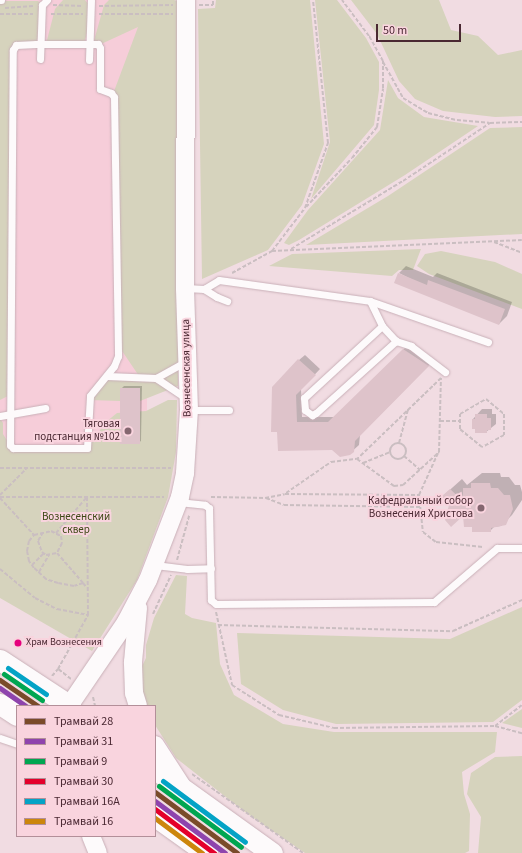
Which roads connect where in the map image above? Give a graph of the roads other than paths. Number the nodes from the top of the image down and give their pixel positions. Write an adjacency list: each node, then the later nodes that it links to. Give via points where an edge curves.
1 (47, 0): 4 (lane, via 42,5)
2 (91, 0): 5 (lane)
3 (191, 5): 8 (main road, Вознесенская улица)
4 (40, 44): 5 (lane); 6 (lane); 23 (lane, via 18,45 13,50)
5 (89, 44): 7 (lane); 17 (lane, via 100,47 100,89 114,97 118,356)
6 (40, 59)
7 (89, 60)
8 (185, 288): 9 (lane); 15 (main road, Вознесенская улица)
9 (204, 289): 10 (lane, via 216,298); 11 (lane, via 219,280)
10 (227, 301)
11 (370, 301): 12 (lane); 14 (lane)
12 (382, 326): 13 (lane); 13 (lane, via 304,398 305,410 312,415 316,413)
13 (396, 341): 16 (lane, via 411,346)
14 (488, 342)
15 (187, 361): 18 (lane); 19 (main road, Вознесенская улица)
16 (445, 372)
17 (107, 376): 18 (lane); 23 (lane, via 90,396 87,448 12,448)
18 (156, 378): 19 (lane)
19 (188, 405): 21 (lane); 24 (main road, Вознесенская улица, via 188,448)
20 (45, 408): 23 (lane)
21 (229, 410)
22 (0, 416): 23 (lane)
23 (10, 416)
24 (183, 501): 26 (main road, Вознесенская улица); 27 (lane, via 209,508)
25 (522, 548): 27 (lane, via 497,548 434,602 214,604 211,600)
26 (155, 565): 27 (lane); 28 (main road, Вознесенская улица)
27 (211, 568)
28 (139, 597): 32 (main road, Вознесенская улица, via 126,622); 33 (main road, via 133,662 134,694)
29 (0, 660): 31 (main road)
30 (0, 704): 34 (main road)
31 (68, 705)
32 (71, 705)
33 (138, 705)
34 (16, 714)
35 (0, 738): 36 (lane)
36 (16, 744)
37 (156, 746): 39 (main road)
38 (156, 769): 39 (main road)
39 (187, 782): 44 (main road)
40 (156, 817): 43 (main road)
41 (91, 837): 42 (main road)
42 (98, 853)
43 (207, 853)
44 (272, 853)

